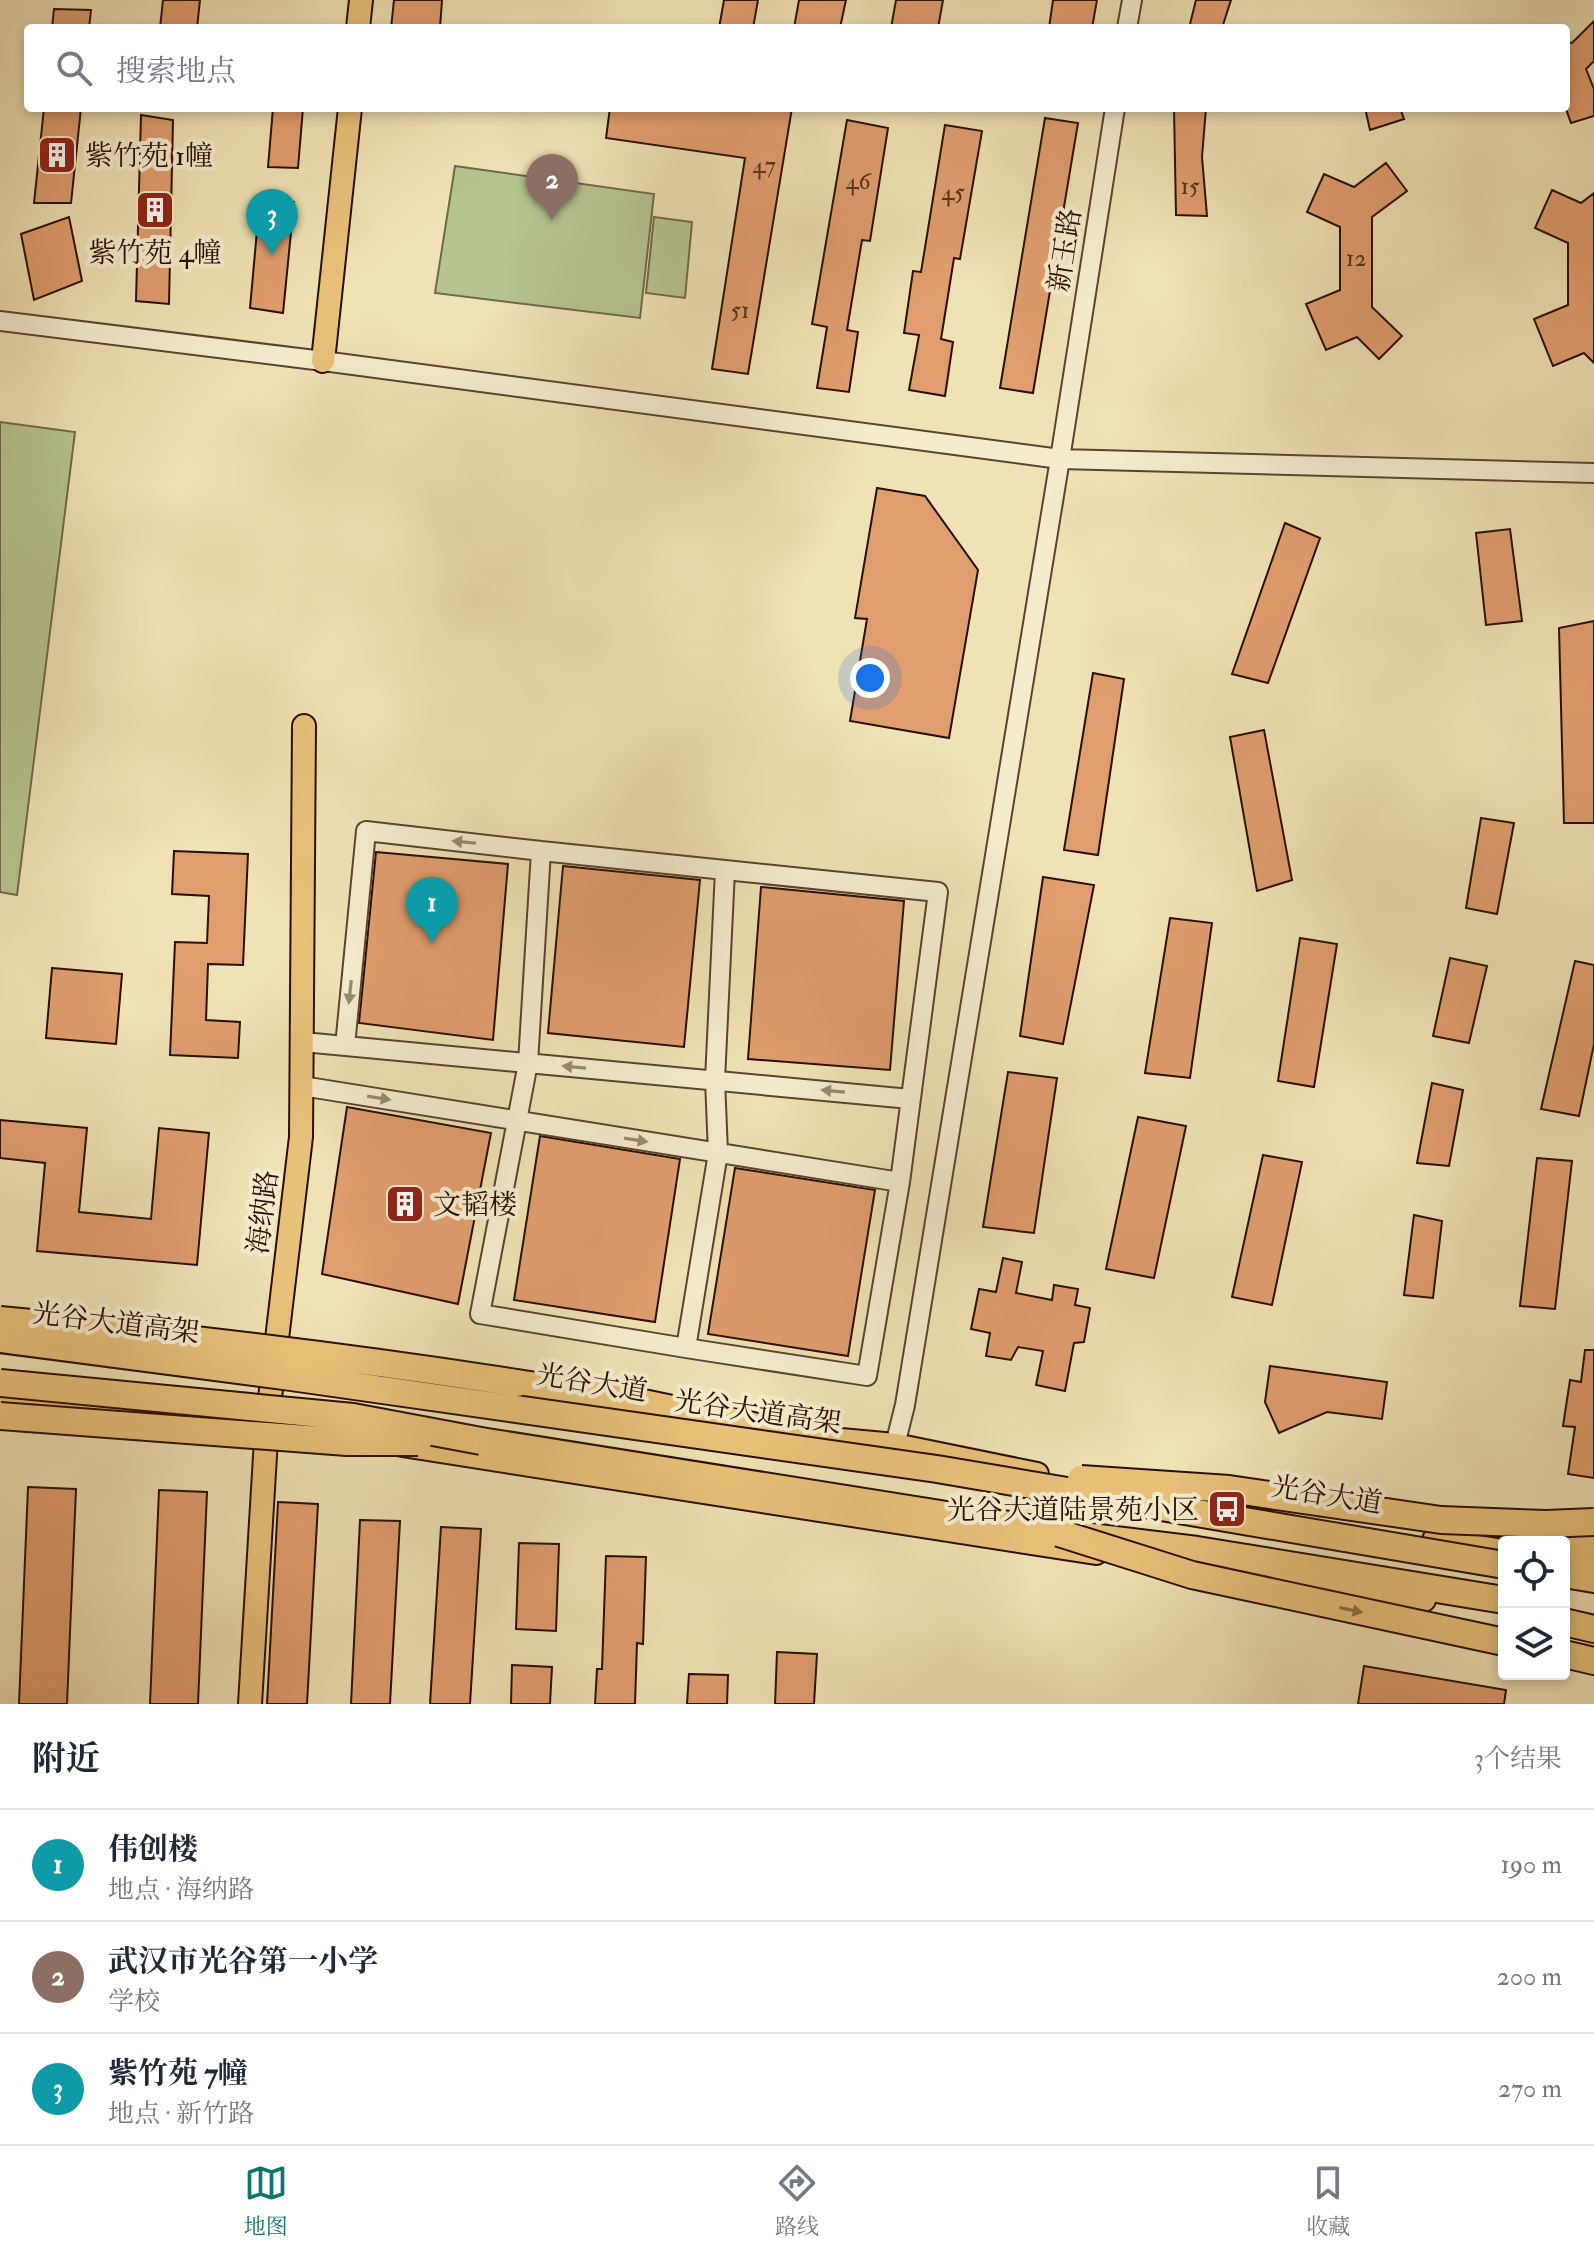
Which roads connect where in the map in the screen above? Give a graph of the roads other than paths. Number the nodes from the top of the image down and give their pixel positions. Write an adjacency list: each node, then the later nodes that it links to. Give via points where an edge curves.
1 (361, 0): 3 (main road)
2 (1132, 0): 4 (street)
3 (358, 24)
4 (1128, 24)
5 (350, 112): 8 (main road)
6 (1114, 112): 9 (street, 新玉路)
7 (0, 321): 8 (street)
8 (323, 361): 9 (street)
9 (1060, 459): 10 (street); 33 (street, 新玉路)
10 (1594, 473)
11 (304, 726): 14 (main road, 海纳路)
12 (541, 851): 13 (street); 15 (street, one-way to 15, via 366,831); 16 (street)
13 (725, 870): 17 (street); 19 (street, via 938,892)
14 (303, 1042): 15 (street); 18 (main road, 海纳路)
15 (345, 1046): 16 (street)
16 (528, 1063): 17 (street, one-way to 16); 20 (street)
17 (715, 1080): 19 (street, one-way to 17); 21 (street)
18 (302, 1086): 20 (street, one-way to 20); 26 (main road, 海纳路, via 301,1137)
19 (910, 1099): 22 (street)
20 (518, 1121): 21 (street, one-way to 21); 25 (street, via 480,1314)
21 (718, 1153): 22 (street); 25 (street)
22 (900, 1182): 25 (street, via 867,1376)
23 (0, 1320): 31 (highway, bridge, via 184,1337 517,1383)
24 (0, 1338): 26 (main road, 光谷大道); 34 (highway, 光谷大道高架, bridge)
25 (686, 1348)
26 (273, 1365): 30 (main road, 海纳路); 31 (main road, 光谷大道, via 658,1423)
27 (0, 1383): 32 (highway, bridge, via 353,1417)
28 (0, 1398): 30 (main road)
29 (0, 1416): 32 (highway, bridge, via 347,1442)
30 (267, 1423): 48 (main road, via 1067,1549); 57 (main road, 海纳路)
31 (801, 1436): 33 (main road, 光谷大道)
32 (481, 1441): 36 (highway)
33 (895, 1445): 40 (main road, 光谷大道, via 1213,1507)
34 (937, 1469): 35 (highway, bridge, via 1229,1489 1441,1520); 37 (highway, bridge); 42 (highway, 光谷大道高架, bridge)
35 (1594, 1522)
36 (1059, 1533): 46 (highway, bridge); 54 (highway, one-way to 54, bridge, via 1192,1575)
37 (1498, 1537)
38 (1570, 1545): 39 (highway)
39 (1594, 1547)
40 (1498, 1550)
41 (1570, 1561): 43 (main road)
42 (1498, 1564)
43 (1594, 1564)
44 (1570, 1575): 45 (highway)
45 (1594, 1579)
46 (1409, 1585): 47 (highway); 49 (highway)
47 (1498, 1599)
48 (1498, 1608)
49 (1500, 1608)
50 (1570, 1610): 51 (highway)
51 (1594, 1614)
52 (1570, 1621): 53 (highway)
53 (1594, 1626)
54 (1498, 1641)
55 (1570, 1655): 56 (highway)
56 (1594, 1661)
57 (250, 1704)

